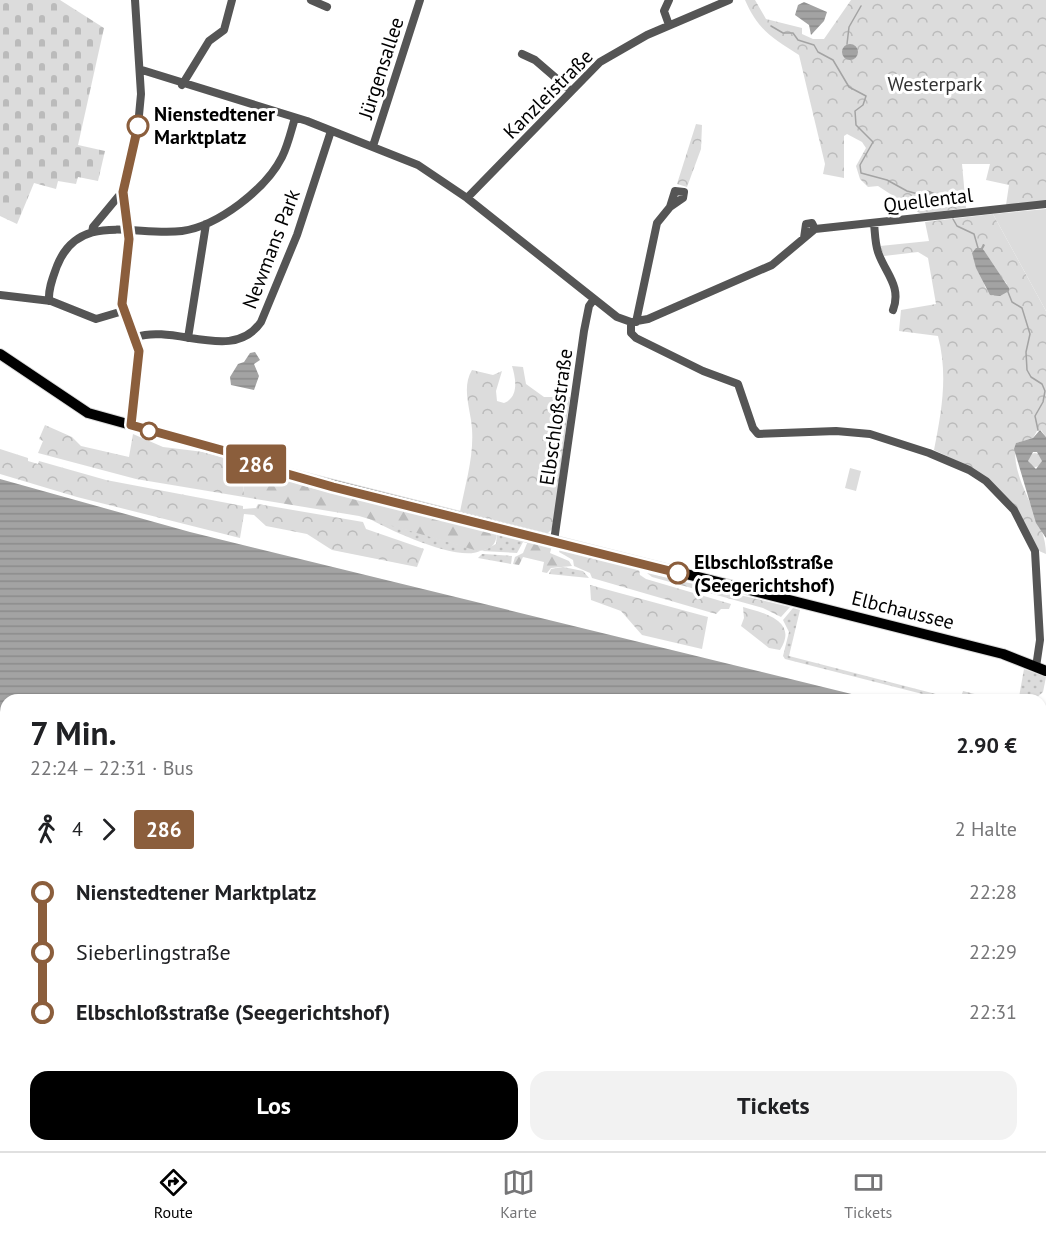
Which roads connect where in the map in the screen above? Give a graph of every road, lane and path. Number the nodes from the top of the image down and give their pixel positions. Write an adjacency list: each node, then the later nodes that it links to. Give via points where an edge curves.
1 (135, 0): 10 (street)
2 (232, 0): 11 (street, via 224,30 208,41)
3 (311, 0): 7 (street)
4 (420, 0): 15 (street, Jürgensallee)
5 (669, 0): 8 (street, via 664,11)
6 (729, 0): 8 (street, Kanzleistraße)
7 (327, 7)
8 (669, 26): 12 (street, Kanzleistraße, via 609,56)
9 (522, 54): 12 (street, via 543,66)
10 (141, 70): 11 (street); 16 (street, via 138,126)
11 (182, 85): 13 (street)
12 (572, 92): 17 (street, Kanzleistraße)
13 (295, 118): 14 (street); 21 (street, via 284,153 275,167 249,195)
14 (331, 131): 15 (street); 31 (street, Newmans Park, via 295,243 258,327 233,341)
15 (373, 146): 17 (street, via 426,169)
16 (123, 192): 22 (street); 23 (street)
17 (467, 198): 25 (street)
18 (1046, 204): 20 (street, Quellental)
19 (670, 207): 29 (street, via 657,223)
20 (874, 223): 27 (street, via 878,251 895,290); 29 (street, Quellental, via 815,229 812,223 806,224 804,238 772,265)
21 (206, 224): 22 (street, via 182,231); 31 (street)
22 (129, 231): 23 (street); 28 (street)
23 (92, 232): 26 (street, via 66,248 51,283)
24 (0, 295): 26 (street)
25 (594, 299): 29 (street, via 617,317); 34 (street, Elbschloßstraße, via 584,331)
26 (49, 301): 28 (street, via 96,319)
27 (893, 310)
28 (123, 311): 30 (street)
29 (633, 322): 35 (street, via 631,333 636,338 738,384 758,434 852,432 885,438 935,455 978,475 996,489 1014,510 1035,551)
30 (136, 338): 31 (street, Newmans Park); 33 (street, via 139,357)
31 (188, 338)
32 (0, 354): 33 (main road, Elbchaussee, via 83,410)
33 (131, 425): 34 (main road, Elbchaussee, via 225,451 310,481)
34 (554, 541): 35 (main road, Elbchaussee, via 994,652)
35 (1041, 669)

